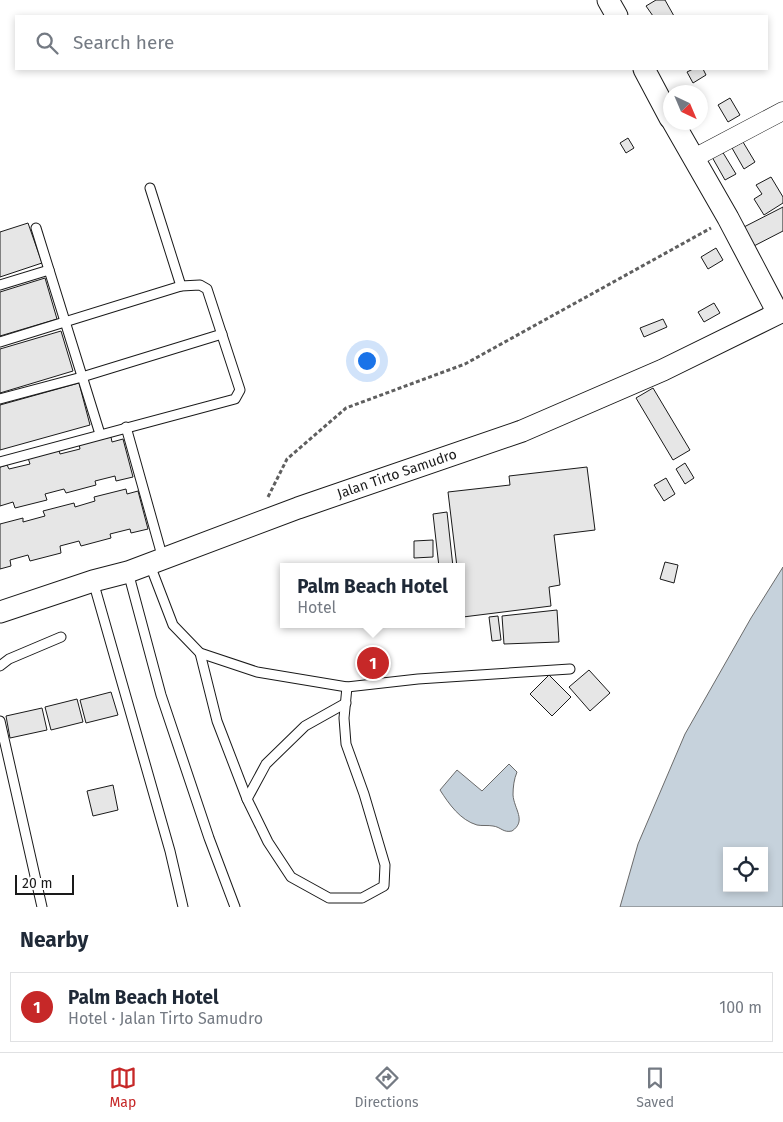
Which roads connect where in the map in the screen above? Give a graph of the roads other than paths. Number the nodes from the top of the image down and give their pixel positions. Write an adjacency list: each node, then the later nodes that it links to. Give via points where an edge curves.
1 (608, 0): 2 (street)
2 (616, 15)
3 (645, 70): 4 (street)
4 (663, 105)
5 (783, 111): 7 (street)
6 (678, 130): 7 (street)
7 (694, 158): 13 (street)
8 (150, 188): 12 (lane)
9 (36, 228): 10 (lane)
10 (49, 270): 11 (lane); 14 (lane)
11 (0, 285)
12 (181, 286): 14 (lane); 15 (lane, via 200,285 207,289)
13 (780, 312): 22 (street, Jalan Tirto Samudro, via 663,370 522,431)
14 (65, 322): 16 (lane); 17 (lane)
15 (222, 334): 17 (lane); 19 (lane, via 240,390 235,399)
16 (0, 342)
17 (82, 377): 18 (lane); 20 (lane)
18 (0, 399)
19 (126, 427): 20 (lane); 22 (lane)
20 (100, 434): 21 (lane)
21 (0, 462)
22 (156, 562): 23 (street, Jalan Tirto Samudro); 27 (lane, via 173,625)
23 (128, 572): 24 (street, Jalan Tirto Samudro); 36 (lane, via 161,695)
24 (93, 581): 25 (street, Jalan Tirto Samudro); 35 (lane)
25 (0, 612)
26 (60, 637): 28 (lane)
27 (200, 652): 30 (lane, via 257,672); 33 (lane, via 217,721)
28 (0, 666)
29 (570, 669): 30 (lane)
30 (348, 687): 31 (lane)
31 (346, 703): 33 (lane, via 305,726 266,764); 33 (lane, via 346,744 385,865 384,886 362,898 329,898 291,877 268,842)
32 (0, 721): 34 (lane)
33 (247, 799)
34 (42, 907)
35 (183, 907)
36 (235, 907)

